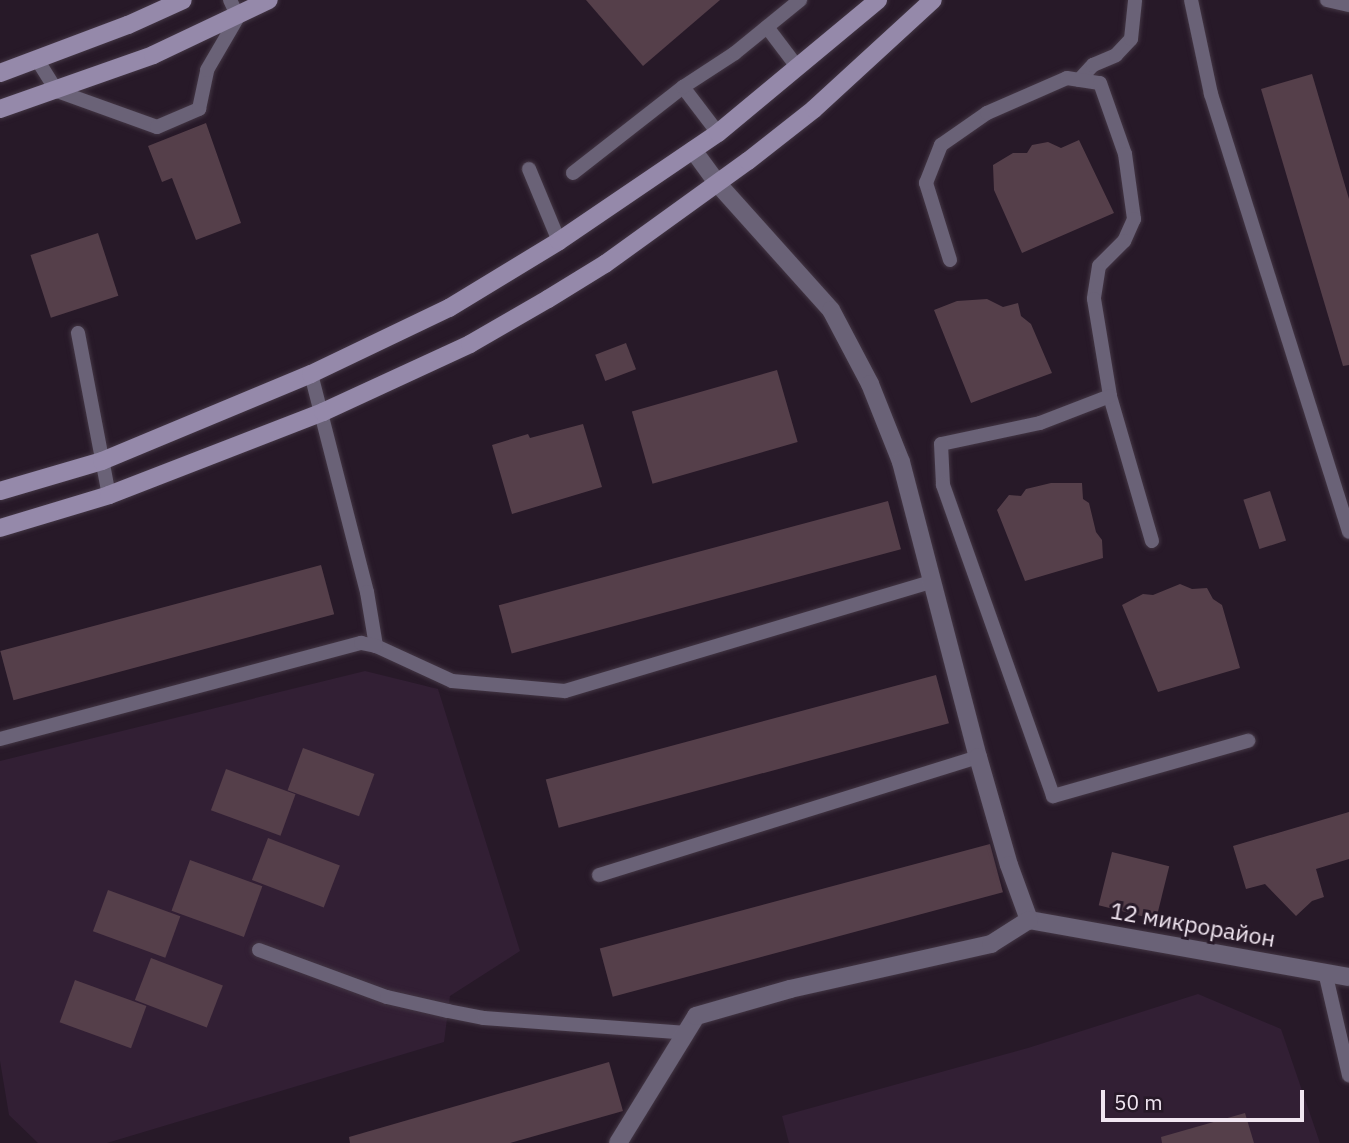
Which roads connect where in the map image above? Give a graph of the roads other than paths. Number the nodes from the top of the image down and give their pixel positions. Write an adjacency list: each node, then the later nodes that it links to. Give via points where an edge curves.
1 (183, 0): 13 (main road)
2 (230, 0): 11 (lane)
3 (268, 0): 11 (main road)
4 (800, 0): 12 (lane)
5 (878, 0): 14 (main road)
6 (933, 0): 24 (main road, via 814,109)
7 (1135, 0): 16 (lane, via 1131,40)
8 (1191, 0): 35 (lane, via 1211,94)
9 (1327, 0): 10 (lane)
10 (1349, 5)
11 (238, 17): 18 (main road); 18 (lane, via 207,70 199,109 157,127)
12 (767, 27): 14 (lane); 17 (lane)
13 (38, 61): 15 (main road); 18 (lane)
14 (798, 68): 20 (main road)
15 (0, 73)
16 (1079, 80): 26 (lane, via 1067,78 987,113 942,145 926,183); 29 (lane, via 1100,83 1125,154 1132,191 1134,219 1124,241 1099,266 1094,299)
17 (683, 87): 20 (lane); 23 (lane)
18 (57, 91): 19 (main road)
19 (0, 109)
20 (718, 133): 21 (main road)
21 (693, 150): 24 (street); 25 (main road)
22 (529, 169): 25 (lane)
23 (573, 173)
24 (718, 184): 30 (main road, via 548,299 470,344); 37 (street, via 831,310 870,384 901,462)
25 (559, 241): 28 (main road, via 449,308)
26 (950, 260)
27 (78, 334): 31 (lane)
28 (311, 374): 30 (lane); 31 (main road)
29 (1110, 396): 36 (lane); 40 (lane, via 1040,423 941,444 943,485 1053,796)
30 (323, 412): 33 (main road); 38 (lane)
31 (102, 461): 32 (main road); 33 (lane)
32 (0, 491)
33 (108, 495): 34 (main road)
34 (0, 528)
35 (1349, 532)
36 (1152, 541)
37 (931, 582): 38 (lane, via 565,691 452,681); 41 (street)
38 (376, 646): 39 (lane, via 361,643)
39 (0, 739)
40 (1248, 741)
41 (978, 757): 42 (lane); 43 (street)
42 (599, 875)
43 (1029, 920): 45 (street, 12 микрорайон); 47 (street, via 991,944 790,989 696,1016)
44 (259, 950): 47 (lane, via 387,997 484,1018)
45 (1325, 972): 46 (street, 12 микрорайон); 48 (lane)
46 (1349, 977)
47 (686, 1033): 49 (street)
48 (1349, 1075)
49 (626, 1139)

